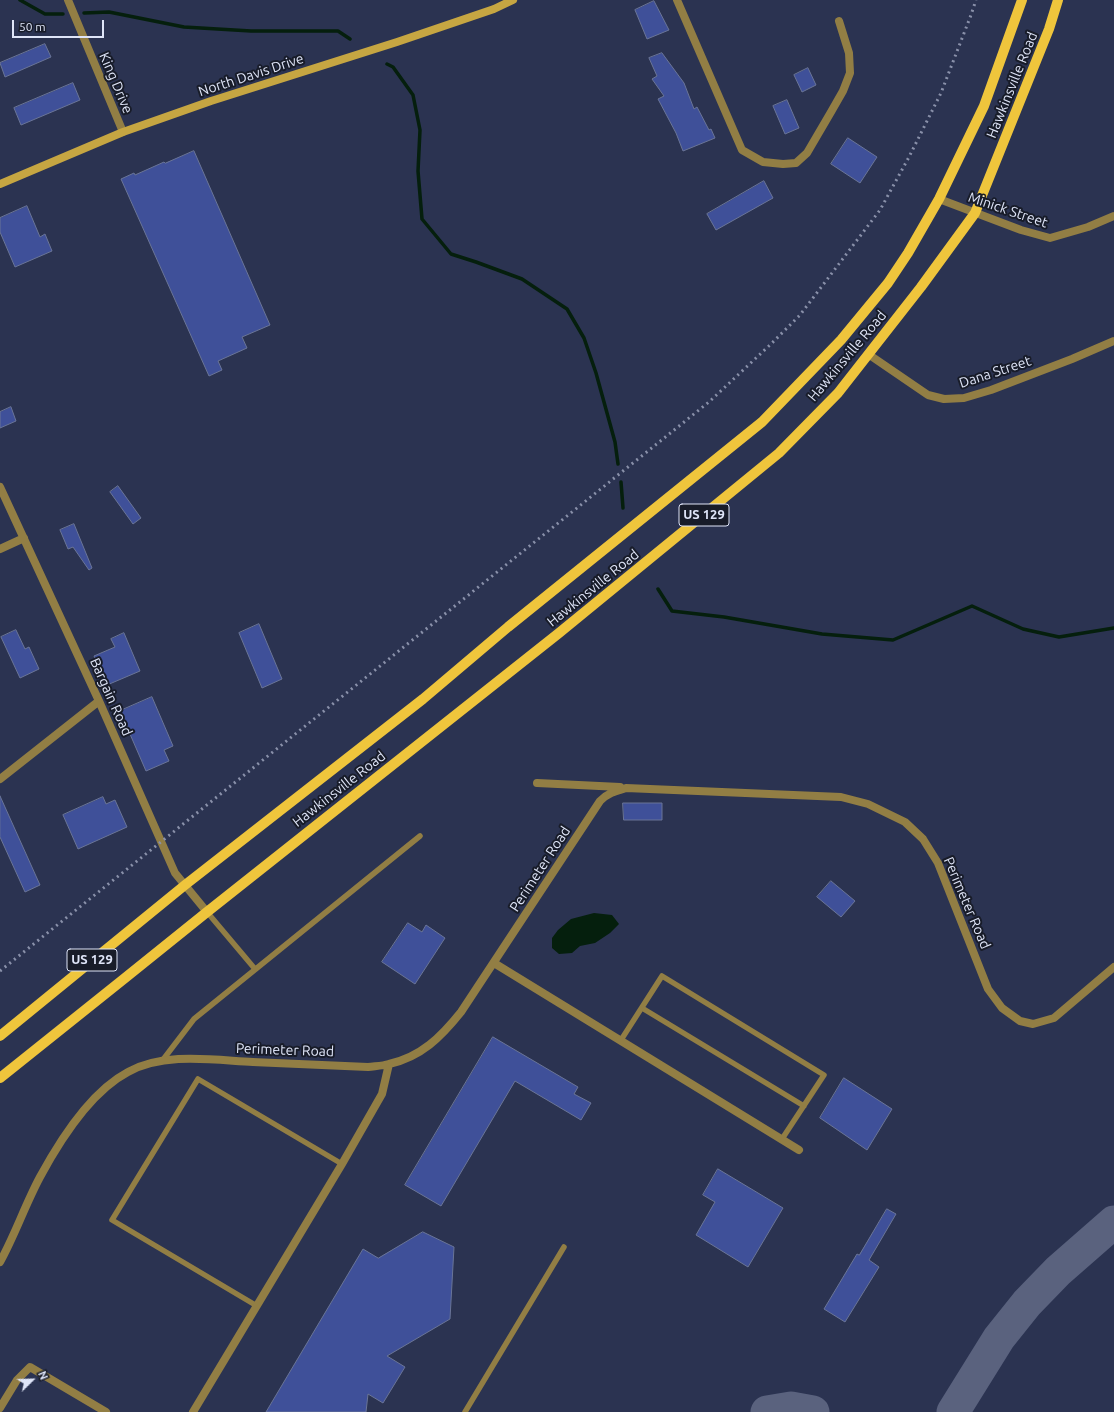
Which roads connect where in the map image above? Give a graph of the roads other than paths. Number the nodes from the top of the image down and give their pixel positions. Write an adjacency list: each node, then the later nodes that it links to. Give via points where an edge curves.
1 (68, 0): 7 (street, King Drive)
2 (513, 0): 7 (main road, North Davis Drive, via 397,42)
3 (677, 0): 6 (street, via 742,150 763,162 796,163 807,153 843,91 850,74 850,52)
4 (1022, 0): 9 (main road, Hawkinsville Road / US 129, via 984,106)
5 (1058, 0): 10 (main road, Hawkinsville Road / US 129, via 1049,30)
6 (839, 21)
7 (122, 132): 8 (main road, North Davis Drive)
8 (0, 184)
9 (939, 199): 10 (street, Minick Street); 22 (main road, Hawkinsville Road / US 129, via 908,253 865,312 762,422 514,622 423,699)
10 (975, 213): 11 (street, Minick Street, via 1050,238); 13 (main road, Hawkinsville Road / US 129)
11 (1114, 216)
12 (1114, 341): 13 (street, Dana Street, via 991,390 964,398 944,399 928,396)
13 (868, 354): 23 (main road, Hawkinsville Road / US 129, via 838,393 779,453 553,638)
14 (0, 487): 15 (street, Bargain Road)
15 (24, 538): 16 (street); 17 (street, Bargain Road)
16 (0, 549)
17 (99, 701): 18 (street); 22 (street, Bargain Road, via 175,873)
18 (0, 779)
19 (537, 783): 20 (street)
20 (626, 788): 24 (street, Perimeter Road, via 608,794 600,801); 25 (street, Perimeter Road, via 841,797 868,804 905,822 923,839 938,863 988,989 1002,1008 1020,1021 1033,1024 1054,1018)
21 (420, 836): 26 (lane)
22 (185, 885): 23 (street, Bargain Road); 28 (main road, Hawkinsville Road / US 129)
23 (207, 912): 26 (lane); 32 (main road, Hawkinsville Road / US 129)
24 (494, 963): 29 (street); 31 (street, Perimeter Road, via 447,1030 421,1052)
25 (1114, 967)
26 (255, 969): 30 (lane, via 194,1019)
27 (642, 1008): 29 (lane); 33 (lane); 33 (lane, via 662,976 669,980 824,1075)
28 (0, 1036)
29 (621, 1040): 34 (street)
30 (162, 1061): 31 (street, Perimeter Road, via 201,1060 368,1067); 38 (street, Perimeter Road, via 149,1063 111,1083 78,1118 40,1177)
31 (389, 1064): 36 (street, via 382,1094)
32 (0, 1078)
33 (804, 1106): 34 (lane)
34 (782, 1139): 35 (street)
35 (799, 1150)
36 (342, 1164): 39 (street); 39 (lane, via 198,1079 112,1220)
37 (564, 1247): 43 (lane)
38 (0, 1262)
39 (257, 1306): 42 (street)
40 (0, 1408): 41 (street, via 17,1380 30,1367)
41 (106, 1412)
42 (193, 1412)
43 (465, 1412)

